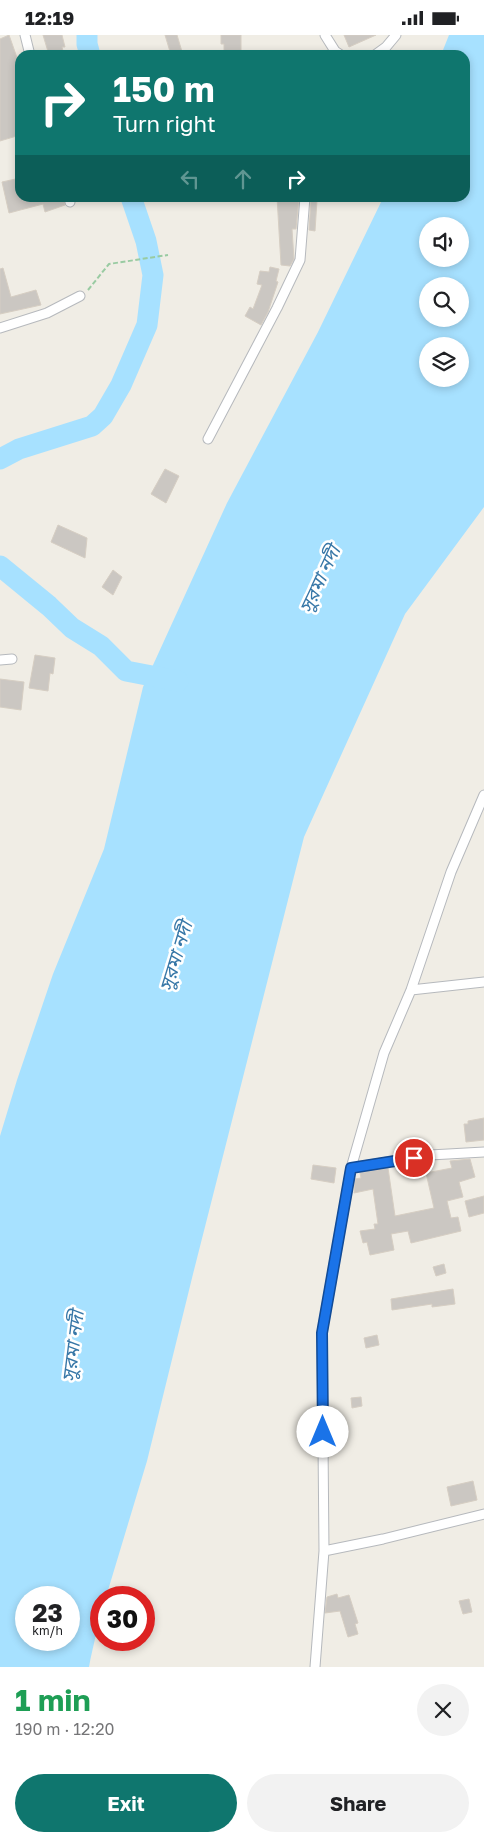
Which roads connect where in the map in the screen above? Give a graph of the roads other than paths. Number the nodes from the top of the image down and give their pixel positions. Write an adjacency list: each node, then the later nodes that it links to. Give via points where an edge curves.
1 (25, 35): 4 (street)
2 (325, 35): 5 (street)
3 (396, 35): 6 (street)
4 (29, 50)
5 (334, 50)
6 (382, 50)
7 (305, 202): 10 (street, via 300,260)
8 (80, 295): 9 (street, via 47,313)
9 (0, 328)
10 (208, 439)
11 (12, 659): 12 (street)
12 (0, 660)
13 (484, 795): 15 (street, via 451,872)
14 (484, 982): 15 (street)
15 (411, 990): 17 (street, via 384,1053)
16 (484, 1152): 17 (street, via 430,1155)
17 (351, 1168): 19 (street, via 322,1333)
18 (484, 1514): 19 (street)
19 (324, 1551): 20 (street)
20 (315, 1667)

